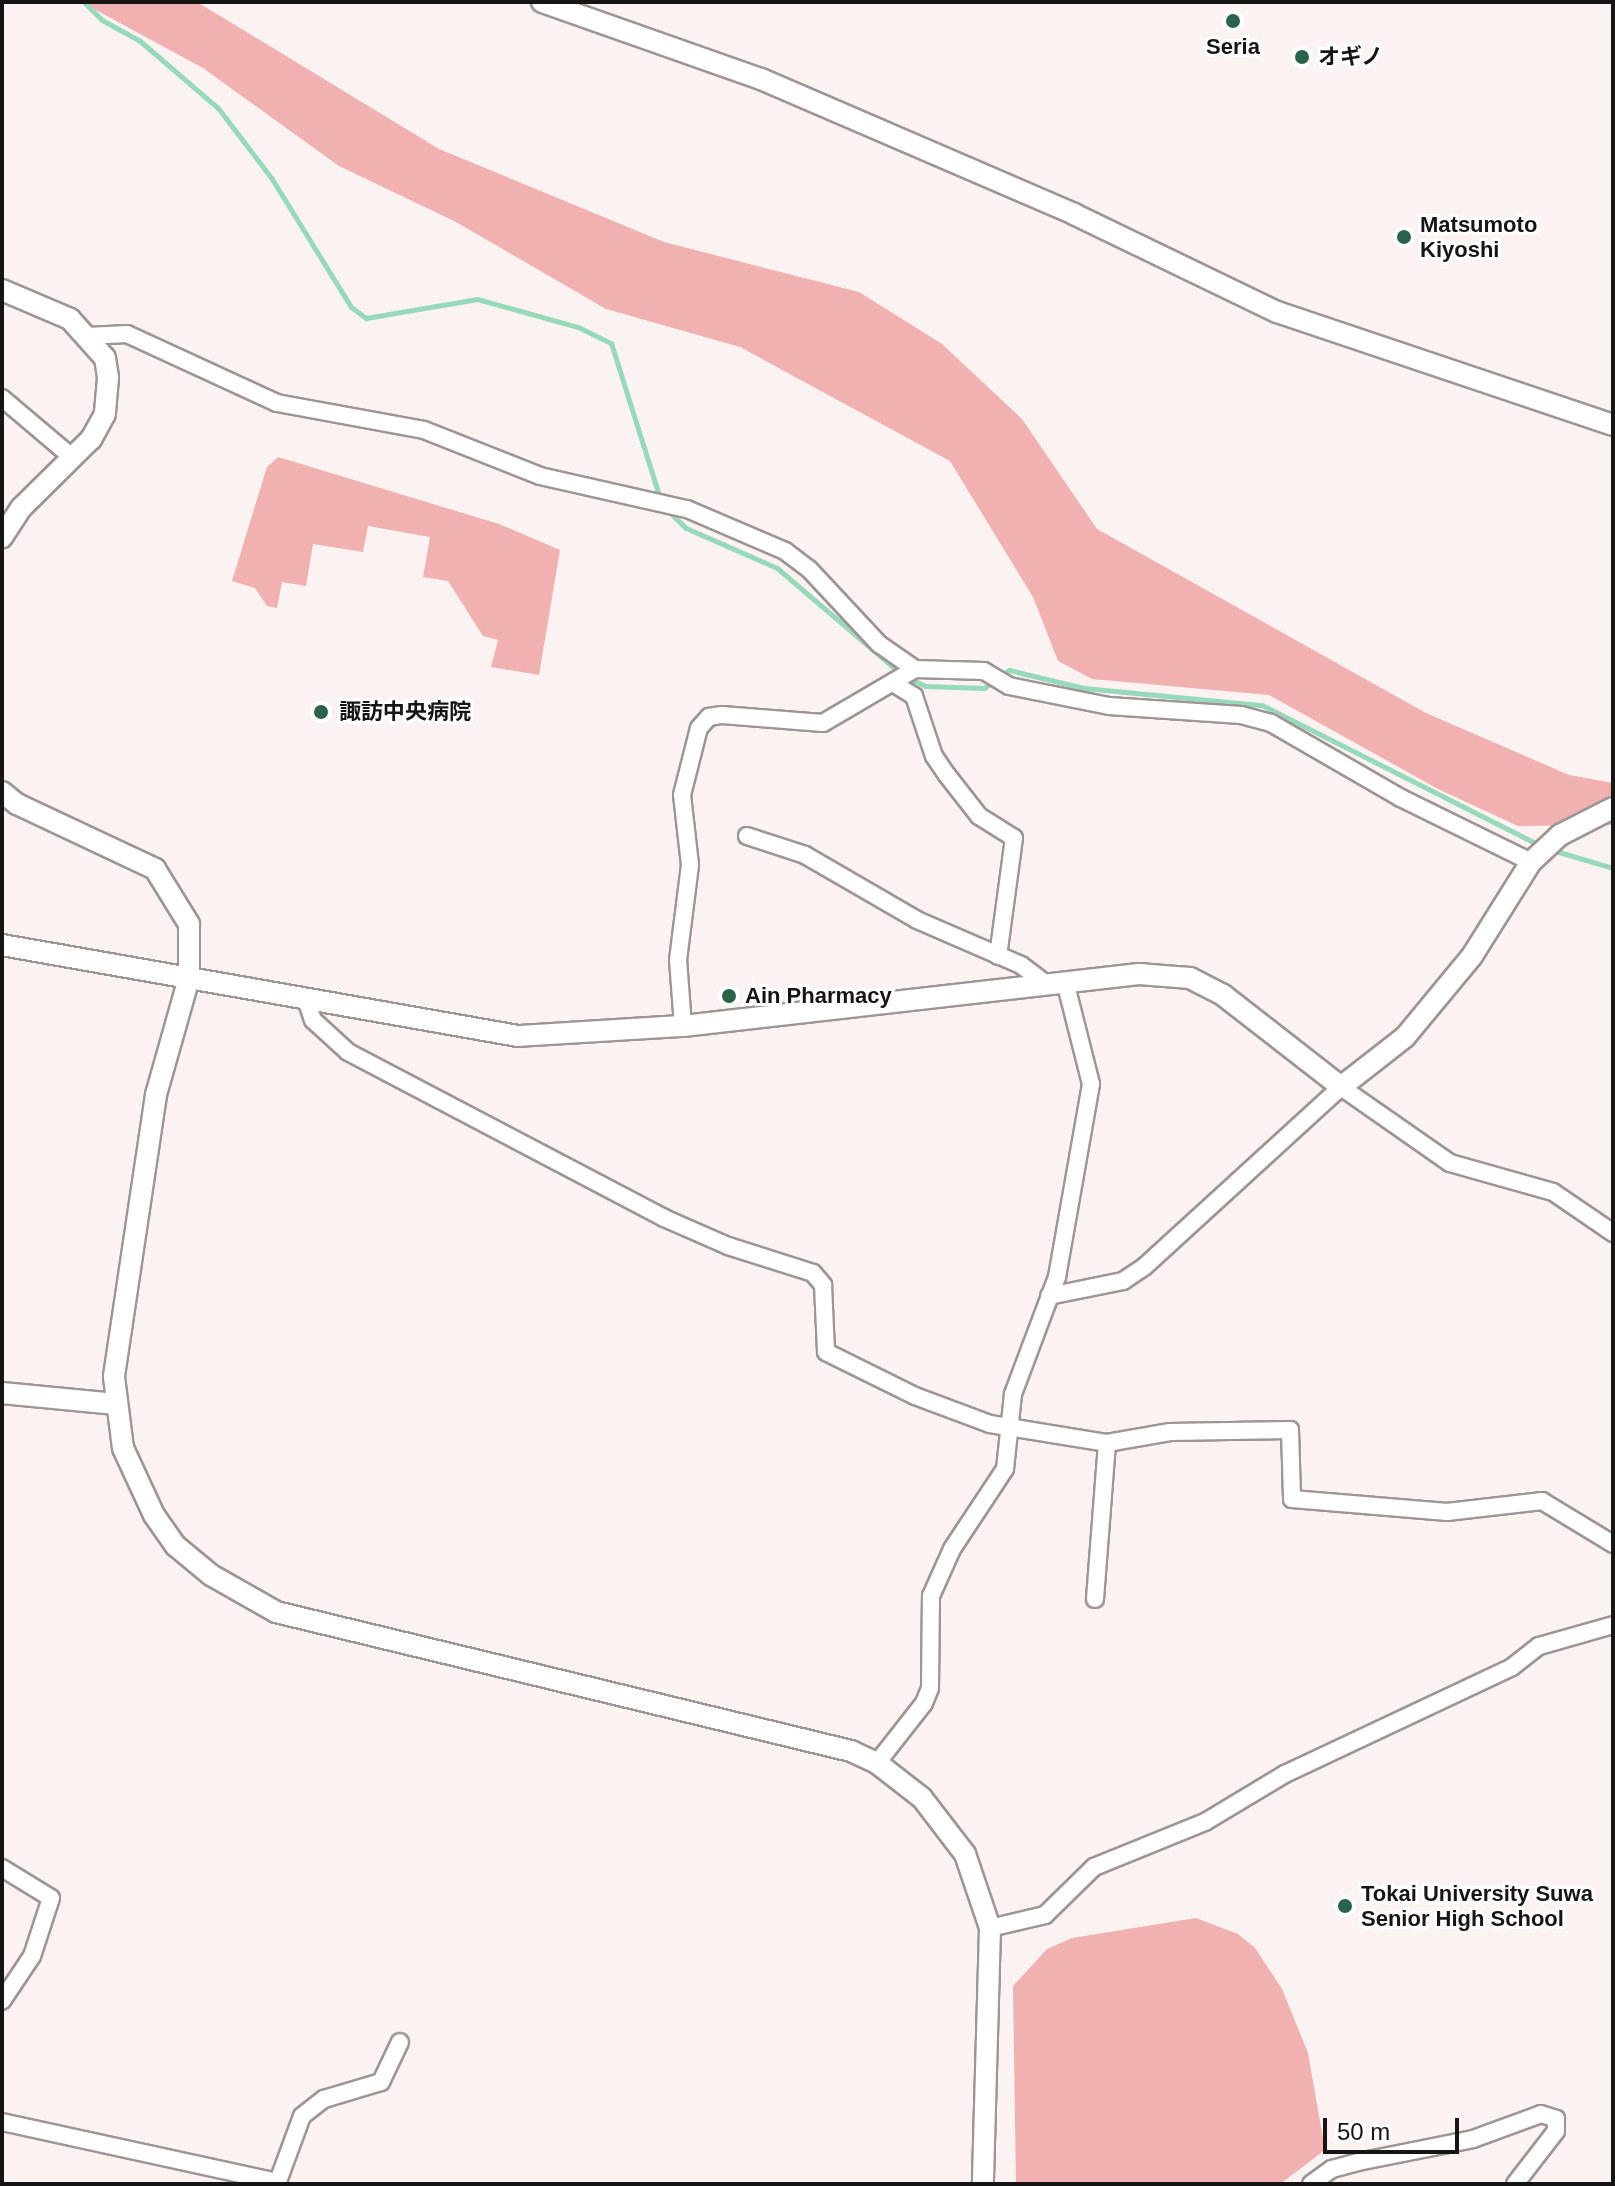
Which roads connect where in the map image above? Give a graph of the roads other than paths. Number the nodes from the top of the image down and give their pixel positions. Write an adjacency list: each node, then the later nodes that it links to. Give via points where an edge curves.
1 (542, 2): 5 (street, via 761,79 1074,214 1277,312)
2 (2, 290): 3 (street, via 70,319)
3 (87, 336): 6 (street, via 105,358 105,414); 8 (street, via 127,334 277,403 424,430 540,476 675,506 785,551 809,569 879,644)
4 (2, 398): 6 (street)
5 (1613, 425)
6 (73, 458): 7 (street, via 21,508)
7 (2, 537)
8 (914, 669): 9 (street); 13 (street, via 986,672 1008,685 1109,706 1241,715 1271,723 1401,798)
9 (894, 683): 15 (street, via 914,696 934,756 947,775 979,816 1014,838); 19 (street, via 823,723 722,715 709,717 699,728 682,795 690,865 678,960)
10 (2, 792): 16 (street, via 155,869 189,924)
11 (1613, 808): 13 (street, via 1560,835)
12 (747, 836): 15 (street, via 805,855 917,920)
13 (1531, 862): 20 (street, via 1472,956 1405,1037)
14 (2, 945): 16 (street)
15 (998, 956): 17 (street)
16 (189, 978): 18 (street); 24 (street, via 156,1095 117,1345)
17 (1056, 984): 19 (street); 20 (street, via 1139,974 1190,978 1223,995); 22 (street, via 1091,1084 1082,1152)
18 (307, 1002): 19 (street, via 518,1036); 25 (street, via 313,1020 348,1052 664,1218 728,1246 813,1273 823,1285 826,1352 938,1405)
19 (683, 1026)
20 (1341, 1087): 21 (street, via 1450,1163 1553,1192); 22 (street, via 1144,1267 1123,1281)
21 (1613, 1233)
22 (1049, 1296): 25 (street, via 1013,1394)
23 (2, 1393): 24 (street)
24 (116, 1404): 30 (street, via 134,1478 176,1546 211,1575 276,1612 810,1741)
25 (1008, 1426): 26 (street); 30 (street, via 1005,1469 997,1487 952,1549 931,1596 930,1688)
26 (1107, 1443): 27 (street, via 1170,1432 1290,1430 1292,1499 1447,1512 1542,1501); 28 (street)
27 (1613, 1544)
28 (1095, 1599)
29 (1613, 1625): 32 (street, via 1539,1646 1512,1667 1285,1774 1205,1822 1094,1867 1045,1915)
30 (877, 1763): 32 (street, via 922,1798 965,1854)
31 (2, 1868): 33 (street, via 51,1898 32,1956)
32 (990, 1928): 37 (street)
33 (2, 2001)
34 (400, 2042): 36 (street, via 381,2082 324,2099 302,2116)
35 (2, 2122): 36 (street)
36 (277, 2183)
37 (983, 2184)
38 (1311, 2184): 39 (street, via 1332,2169 1358,2162 1473,2139 1541,2114 1556,2119 1556,2131)
39 (1515, 2184)

